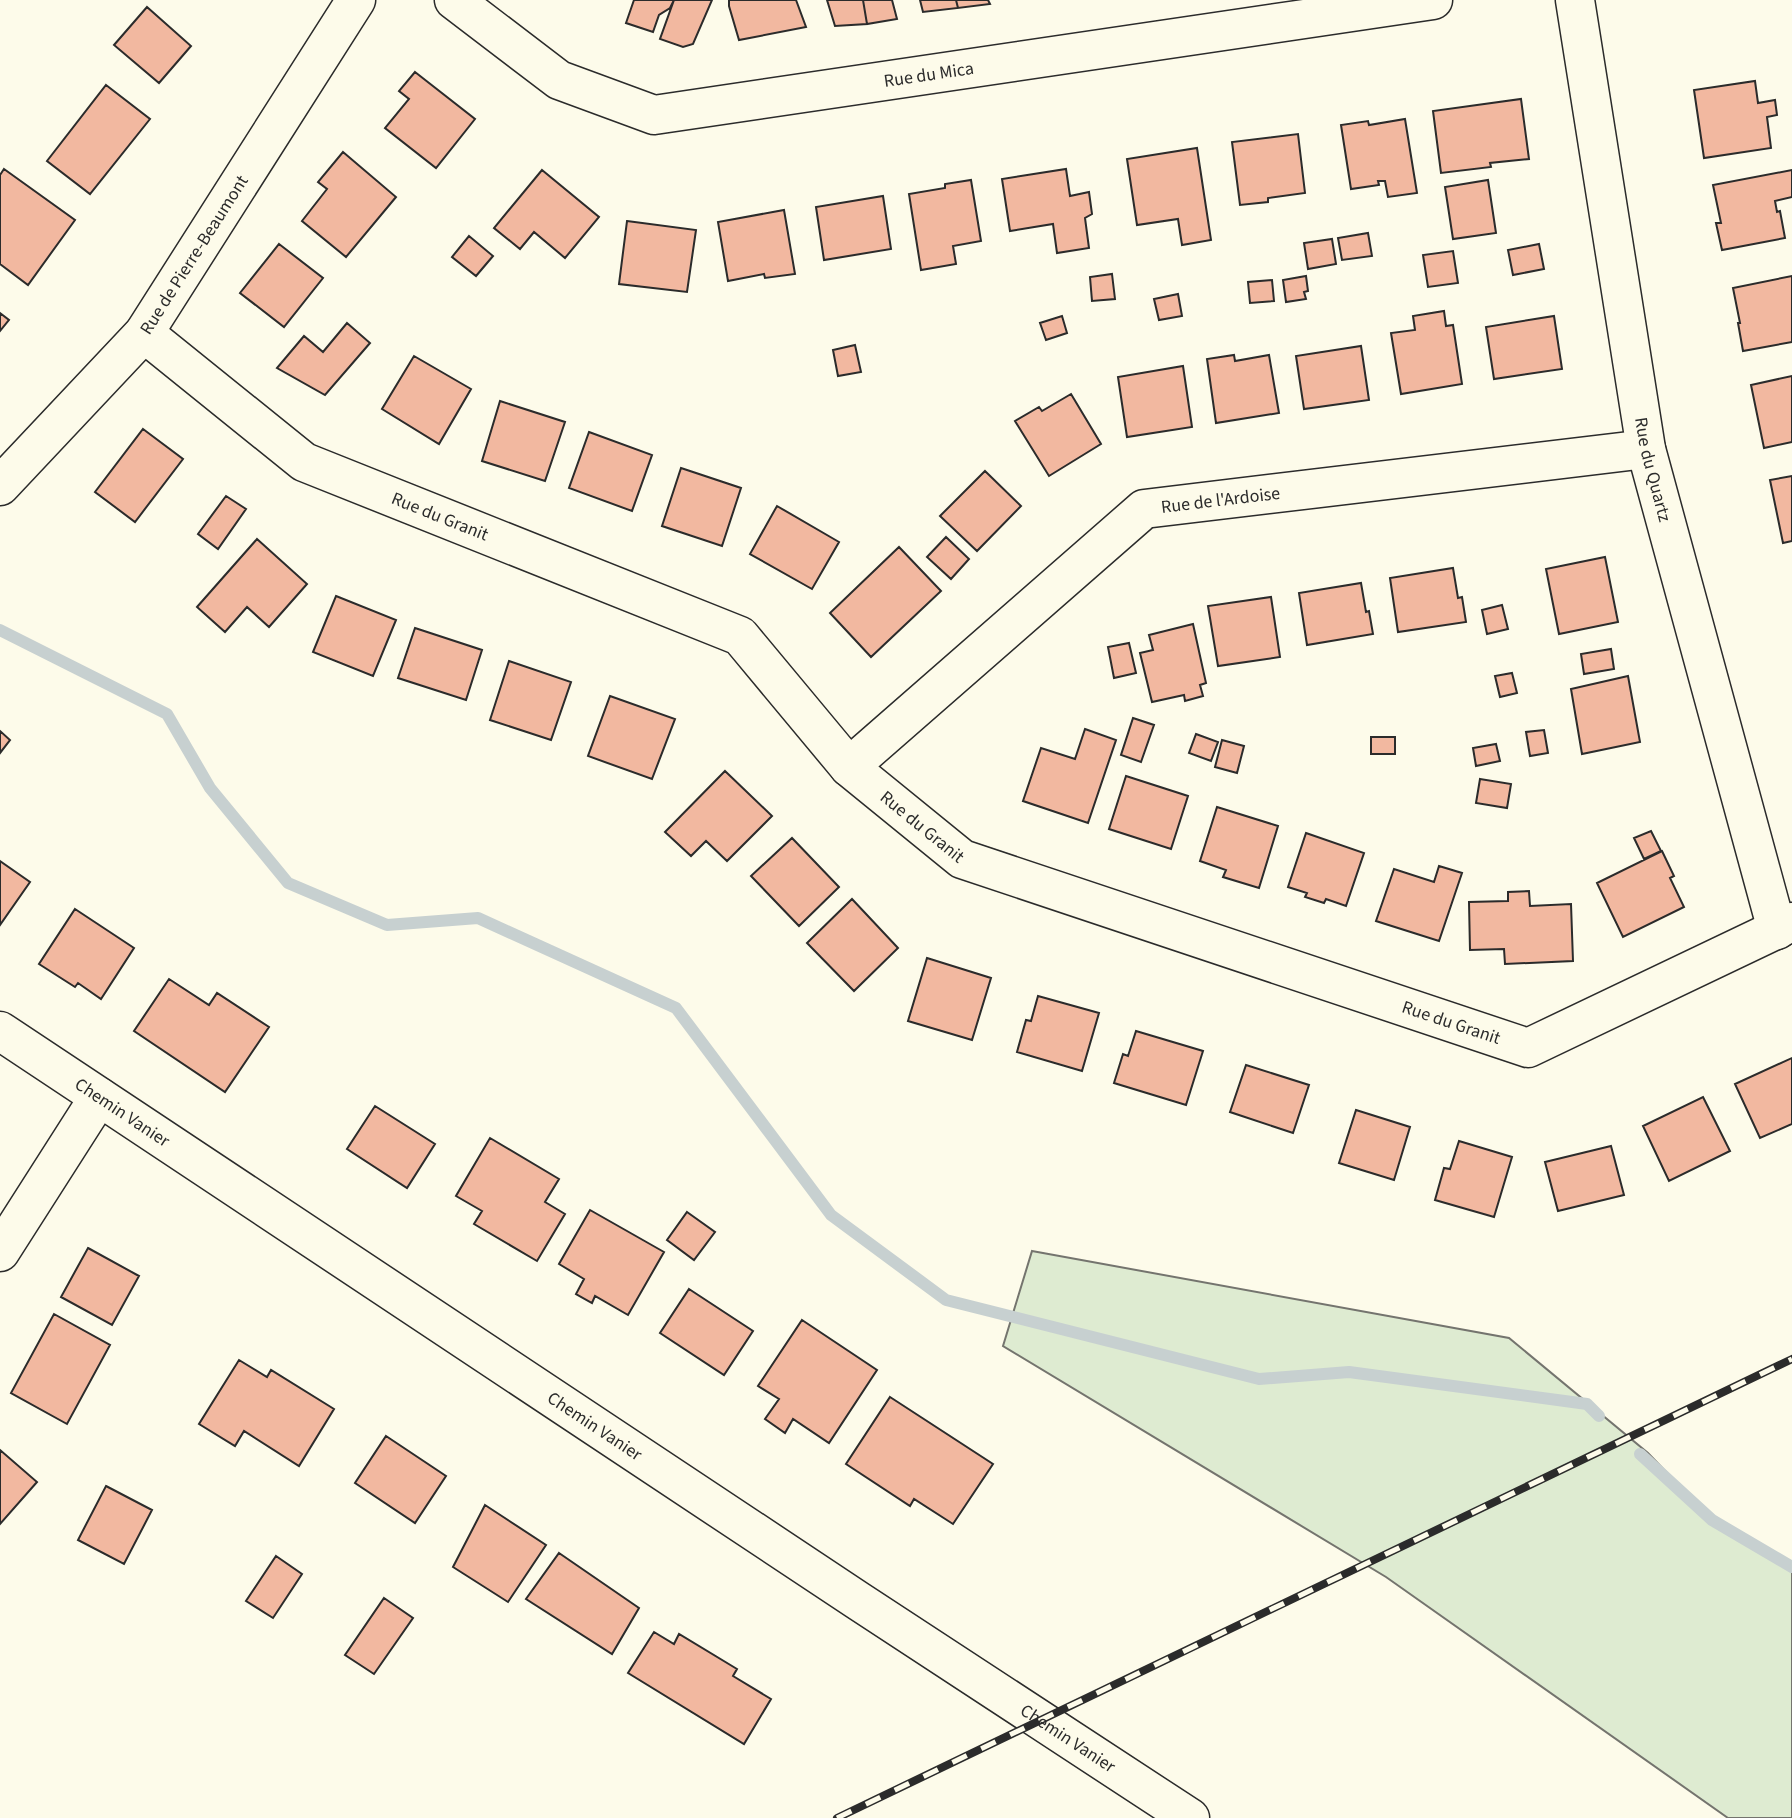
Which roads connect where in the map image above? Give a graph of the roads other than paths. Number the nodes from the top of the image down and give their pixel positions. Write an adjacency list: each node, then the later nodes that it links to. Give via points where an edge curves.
1 (356, 0): 5 (street, Rue de Pierre-Beaumont)
2 (454, 0): 3 (street, Rue du Mica, via 559,80 654,116)
3 (1433, 0)
4 (1575, 0): 6 (street, Rue du Quartz)
5 (144, 333): 7 (street, Rue de Pierre-Beaumont); 8 (street, Rue du Granit, via 304,462 740,636)
6 (1646, 449): 8 (street, Rue de l'Ardoise, via 1144,509); 9 (street, Rue du Quartz)
7 (0, 486)
8 (849, 767): 9 (street, Rue du Granit, via 962,859 1528,1048)
9 (1784, 926)
10 (0, 1031): 11 (street, Chemin Vanier)
11 (99, 1097): 12 (street); 13 (street, Chemin Vanier)
12 (0, 1252)
13 (1190, 1818)

